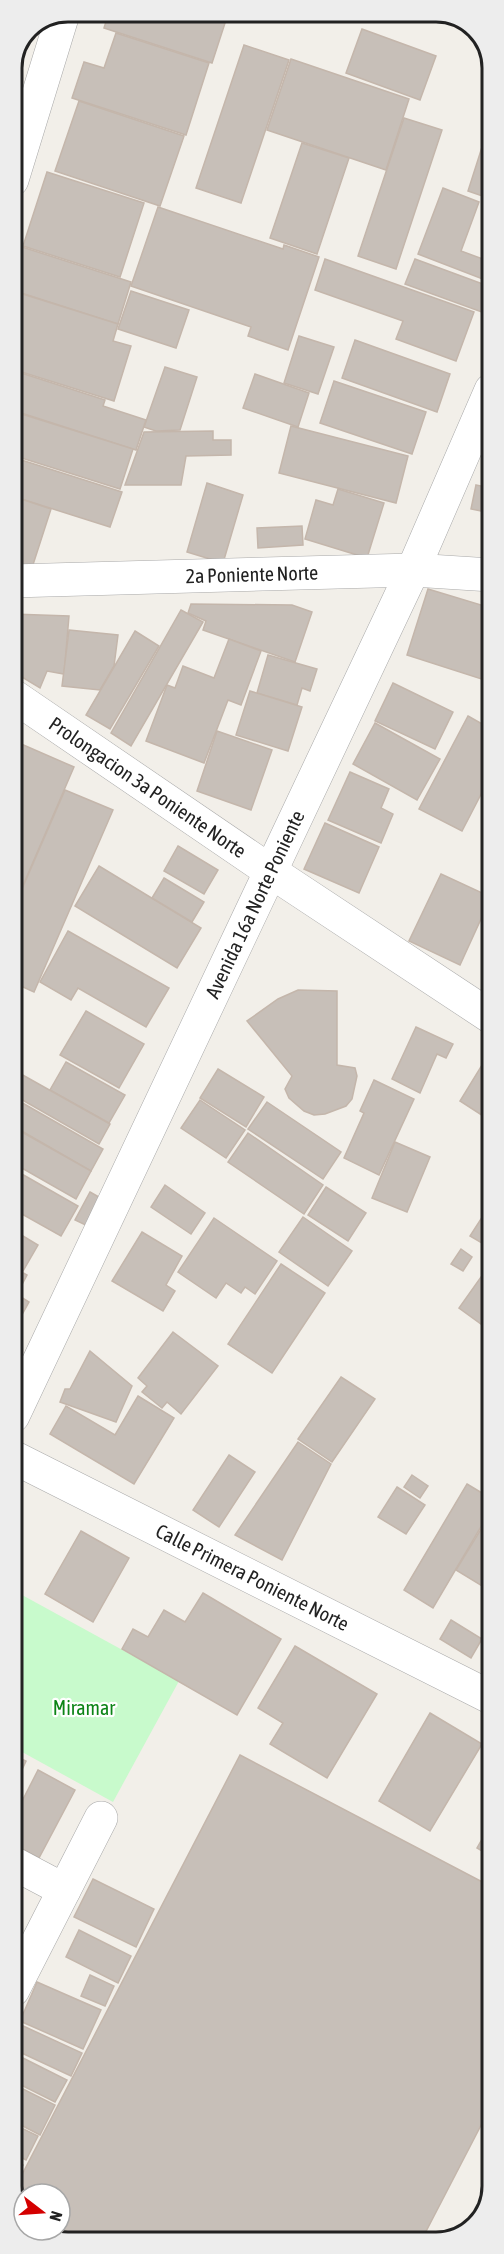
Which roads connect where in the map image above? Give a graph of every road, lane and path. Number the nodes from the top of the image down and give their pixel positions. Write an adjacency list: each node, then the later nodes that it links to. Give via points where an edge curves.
1 (60, 23): 2 (street)
2 (22, 147)
3 (482, 411): 4 (street, Avenida 16a Norte Poniente)
4 (413, 570): 5 (street, 2a Poniente Norte); 6 (street, 2a Poniente Norte); 8 (street, Avenida 16a Norte Poniente)
5 (482, 574)
6 (22, 581)
7 (22, 702): 8 (street, Prolongacion 3a Poniente Norte)
8 (270, 871): 9 (street, Prolongacion 3a Poniente Norte); 10 (street, Avenida 16a Norte Poniente)
9 (482, 1011)
10 (22, 1397)
11 (22, 1462): 12 (street, Calle Primera Poniente Norte)
12 (482, 1693)
13 (101, 1818): 15 (street)
14 (22, 1868): 15 (street)
15 (64, 1890): 16 (street)
16 (22, 1972)

